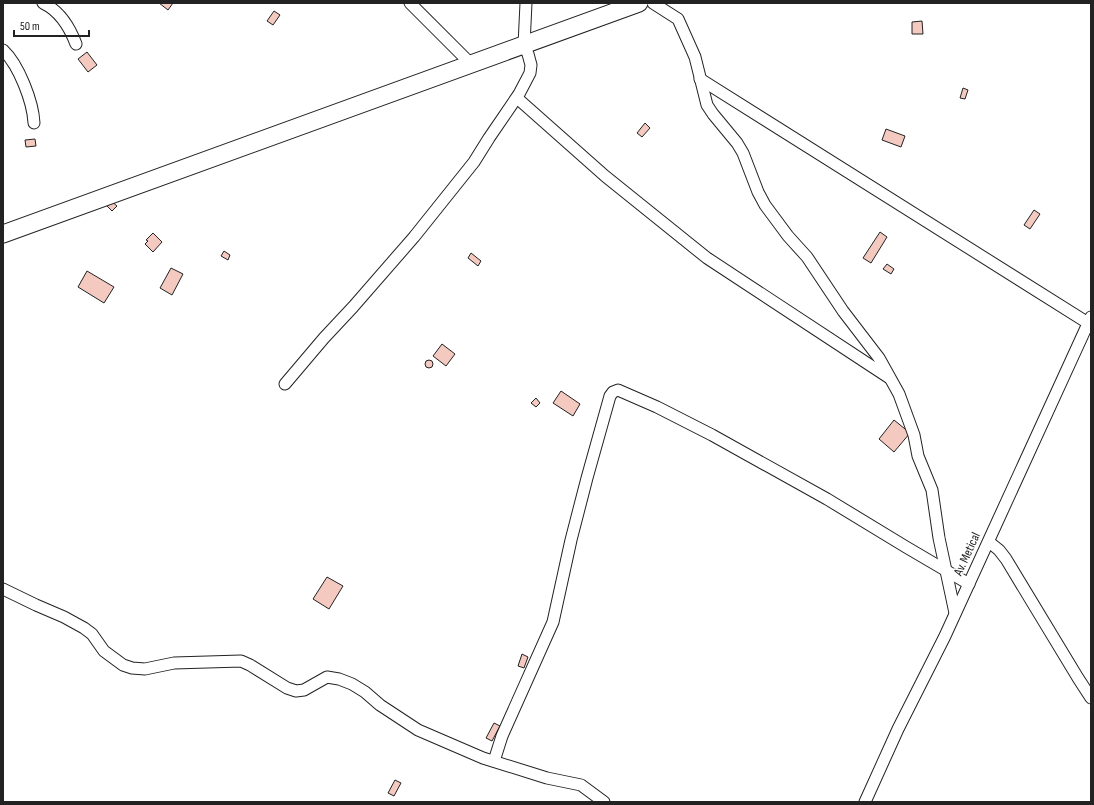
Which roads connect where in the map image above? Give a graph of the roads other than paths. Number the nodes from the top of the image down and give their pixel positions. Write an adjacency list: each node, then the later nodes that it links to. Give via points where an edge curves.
1 (43, 3): 6 (street, via 66,23)
2 (410, 3): 9 (street)
3 (526, 3): 7 (street)
4 (639, 3): 7 (highway)
5 (653, 3): 10 (street, via 678,19 695,57)
6 (76, 44)
7 (524, 45): 9 (highway); 11 (street, via 531,65 530,73)
8 (3, 50): 12 (street, via 16,67 34,116)
9 (471, 64): 13 (highway)
10 (700, 79): 14 (street); 15 (street, via 707,106 743,153 765,204 807,257 843,311 879,358)
11 (517, 98): 15 (street, via 605,176 707,258); 16 (street, via 474,162 414,237)
12 (34, 123)
13 (3, 234)
14 (1090, 320): 17 (street, Av. Metical)
15 (890, 378): 18 (street, via 904,407 918,456 932,490)
16 (285, 384)
17 (989, 542): 19 (street, Av. Metical); 22 (street, via 1006,559)
18 (946, 570): 19 (street); 21 (street); 23 (street, via 827,499 712,435 618,390 613,392 598,435 553,622 502,736)
19 (969, 584): 21 (street, Av. Metical)
20 (3, 589): 23 (street, via 84,628 104,650 123,665 145,669 174,663 241,661 287,688 296,690 304,690 327,677 339,679 365,692 418,730)
21 (955, 613): 25 (street, Av. Metical, via 898,729)
22 (1091, 698)
23 (494, 761): 24 (street, via 547,778 581,785)
24 (604, 802)
25 (866, 802)

